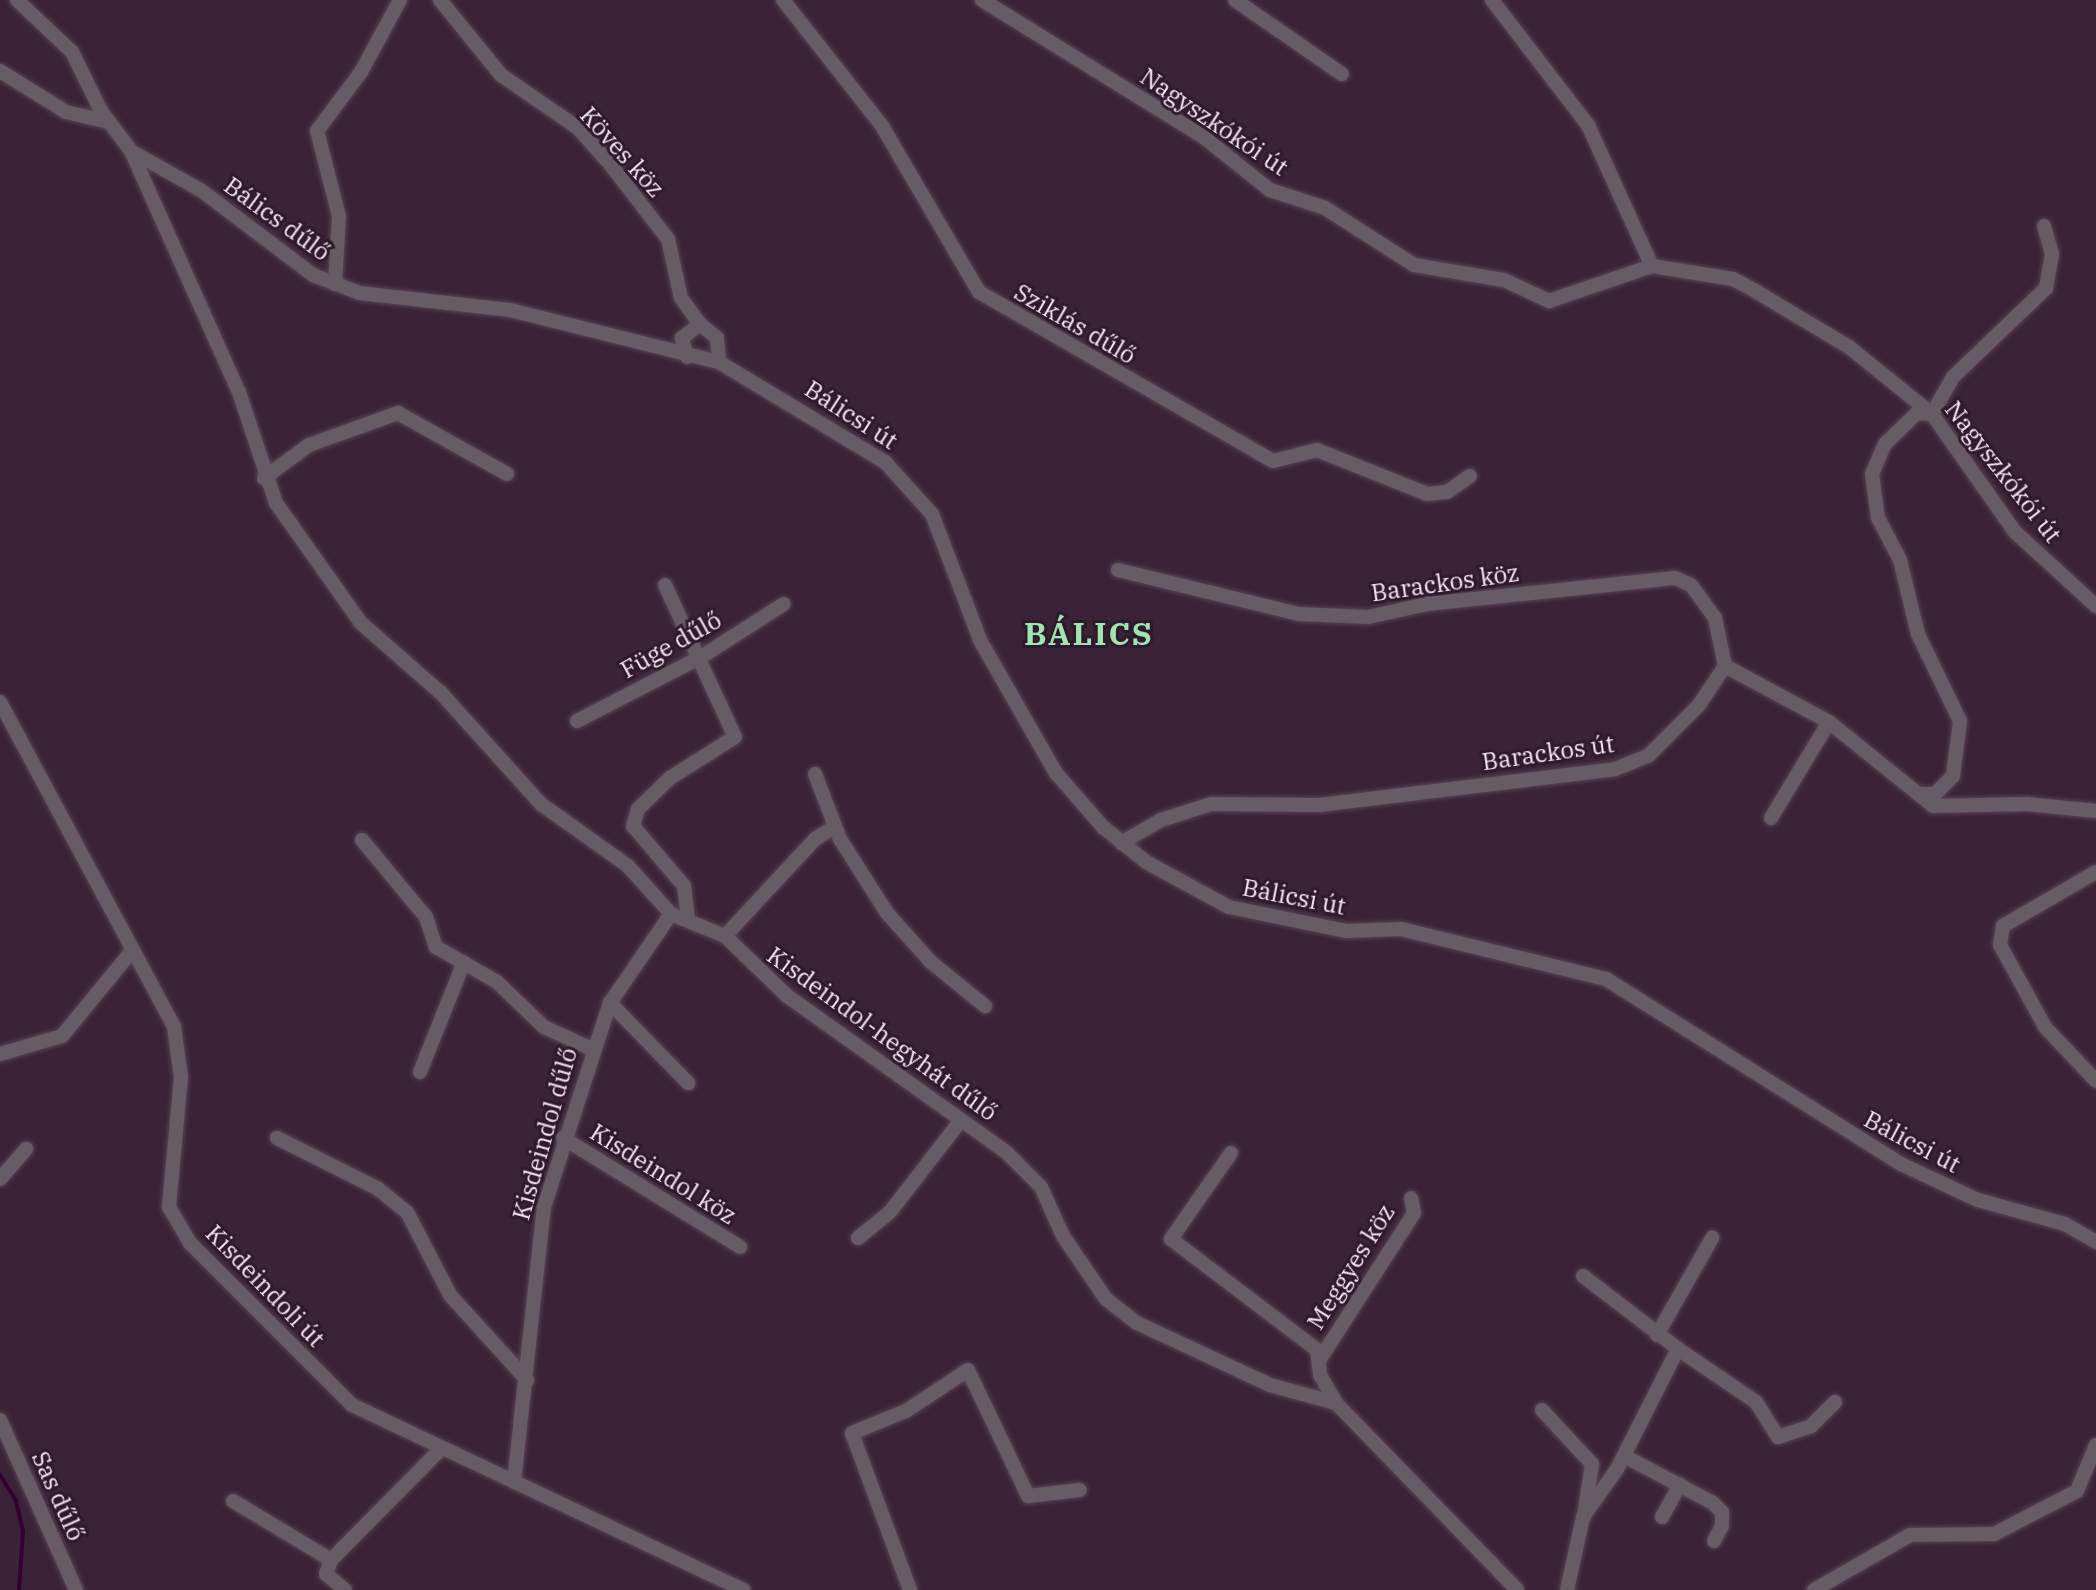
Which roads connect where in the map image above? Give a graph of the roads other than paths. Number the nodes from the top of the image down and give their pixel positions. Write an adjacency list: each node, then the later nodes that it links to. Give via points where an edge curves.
1 (17, 0): 10 (street, Bálics dűlő, via 72,52)
2 (400, 0): 14 (street, via 361,72 317,131 339,216)
3 (440, 0): 15 (street, Köves köz, via 501,75 578,128 610,164 668,239 681,298)
4 (783, 0): 20 (street, Sziklás dűlő, via 882,126 979,292 1273,461 1317,450 1427,494 1447,492)
5 (982, 0): 13 (street, Nagyszkókói út, via 1201,135 1270,190 1337,214 1414,265 1504,280 1549,301)
6 (1235, 0): 9 (street)
7 (1492, 0): 13 (street, via 1588,125)
8 (0, 71): 10 (street, via 66,112)
9 (1342, 74)
10 (109, 122): 11 (street, Bálics dűlő)
11 (131, 151): 14 (street, Bálics dűlő, via 202,191 294,264); 21 (street, via 239,392)
12 (2044, 226): 18 (street, via 2052,254 2046,288 1953,377)
13 (1652, 266): 18 (street, Nagyszkókói út, via 1733,279 1849,347)
14 (335, 284): 16 (street, Bálics dűlő, via 360,293 510,310)
15 (700, 324): 16 (street, via 682,338); 17 (street, via 717,338)
16 (687, 357): 17 (street, Bálicsi út)
17 (719, 362): 37 (street, Bálicsi út, via 856,443 918,494 950,555 980,640 1056,773)
18 (1932, 414): 25 (street, Nagyszkókói út, via 2015,532); 32 (street, via 1917,413 1885,444 1872,474 1878,518 1900,560 1918,634 1960,721 1953,776 1935,794)
19 (507, 474): 21 (street, via 398,413 309,445)
20 (1470, 476)
21 (264, 478): 39 (street, via 361,623 441,693 541,804 628,866)
22 (1118, 570): 27 (street, Barackos köz, via 1299,614 1368,617 1427,604 1675,578 1691,585 1715,618)
23 (665, 585): 26 (street)
24 (784, 604): 26 (street, Füge dűlő)
25 (2096, 606)
26 (701, 657): 29 (street, Füge dűlő); 40 (street, via 735,737 670,778 638,809 633,826 684,886)
27 (1725, 666): 30 (street); 37 (street, Barackos út, via 1699,705 1648,756 1615,769 1319,805 1211,804 1161,820)
28 (0, 702): 42 (street, Kisdeindoli út)
29 (577, 721)
30 (1829, 722): 32 (street); 34 (street)
31 (815, 774): 35 (street)
32 (1922, 794): 33 (street, via 1933,806 2027,804)
33 (2096, 811)
34 (1771, 818)
35 (834, 827): 41 (street, via 815,839); 45 (street, via 887,913 931,962)
36 (362, 840): 43 (street, via 426,917 436,947)
37 (1121, 843): 60 (street, Bálicsi út, via 1229,907 1346,931 1401,929 1606,979 1901,1164 1978,1200 2065,1224)
38 (2096, 872): 49 (street, via 2003,926 2000,945 2045,1027)
39 (671, 914): 40 (street, Kisdeindol-hegyhát dűlő); 44 (street, Kisdeindol dűlő)
40 (688, 917): 41 (street, Kisdeindol-hegyhát dűlő)
41 (725, 936): 51 (street, Kisdeindol-hegyhát dűlő, via 786,995)
42 (131, 952): 47 (street, via 62,1036); 72 (street, Kisdeindoli út, via 162,1000 178,1041 181,1077 169,1207 176,1223 352,1405)
43 (464, 962): 46 (street, via 497,982 544,1027); 48 (street)
44 (610, 1003): 46 (street, Kisdeindol dűlő); 50 (street)
45 (985, 1006)
46 (592, 1049): 53 (street, Kisdeindol dűlő)
47 (0, 1054)
48 (420, 1072)
49 (2096, 1081)
50 (688, 1083)
51 (961, 1120): 58 (street, via 890,1212); 68 (street, Kisdeindol-hegyhát dűlő, via 1041,1187 1083,1269 1137,1323 1270,1385)
52 (277, 1138): 66 (street, via 377,1188 407,1212 450,1295)
53 (563, 1138): 61 (street, Kisdeindol köz); 66 (street, Kisdeindol dűlő, via 536,1253)
54 (26, 1149): 56 (street)
55 (1231, 1153): 65 (street, via 1171,1239)
56 (0, 1179)
57 (1411, 1198): 65 (street, Meggyes köz, via 1414,1213)
58 (858, 1238)
59 (1712, 1238): 63 (street)
60 (2096, 1242)
61 (740, 1247)
62 (1583, 1276): 63 (street)
63 (1657, 1335): 64 (street)
64 (1678, 1349): 67 (street, via 1756,1402 1778,1437 1811,1426); 73 (street)
65 (1320, 1359): 68 (street, via 1320,1375)
66 (527, 1380): 74 (street, Kisdeindol dűlő)
67 (1835, 1402)
68 (1336, 1403): 86 (street)
69 (1542, 1410): 78 (street, via 1592,1464)
70 (0, 1420): 82 (street, Sas dűlő)
71 (2096, 1445): 88 (street, via 2077,1491 1994,1534 1910,1535)
72 (439, 1451): 74 (street, Kisdeindoli út); 81 (street)
73 (1624, 1456): 75 (street); 78 (street)
74 (514, 1482): 84 (street, Kisdeindoli út)
75 (1680, 1485): 79 (street); 80 (street, via 1722,1512)
76 (1080, 1490): 85 (street, via 1028,1496 968,1370 906,1411 852,1433)
77 (233, 1501): 81 (street)
78 (1583, 1517): 87 (street)
79 (1662, 1517)
80 (1714, 1541)
81 (331, 1560): 83 (street, via 326,1574)
82 (76, 1590)
83 (345, 1590)
84 (743, 1590)
85 (910, 1590)
86 (1517, 1590)
87 (1567, 1590)
88 (1814, 1590)

